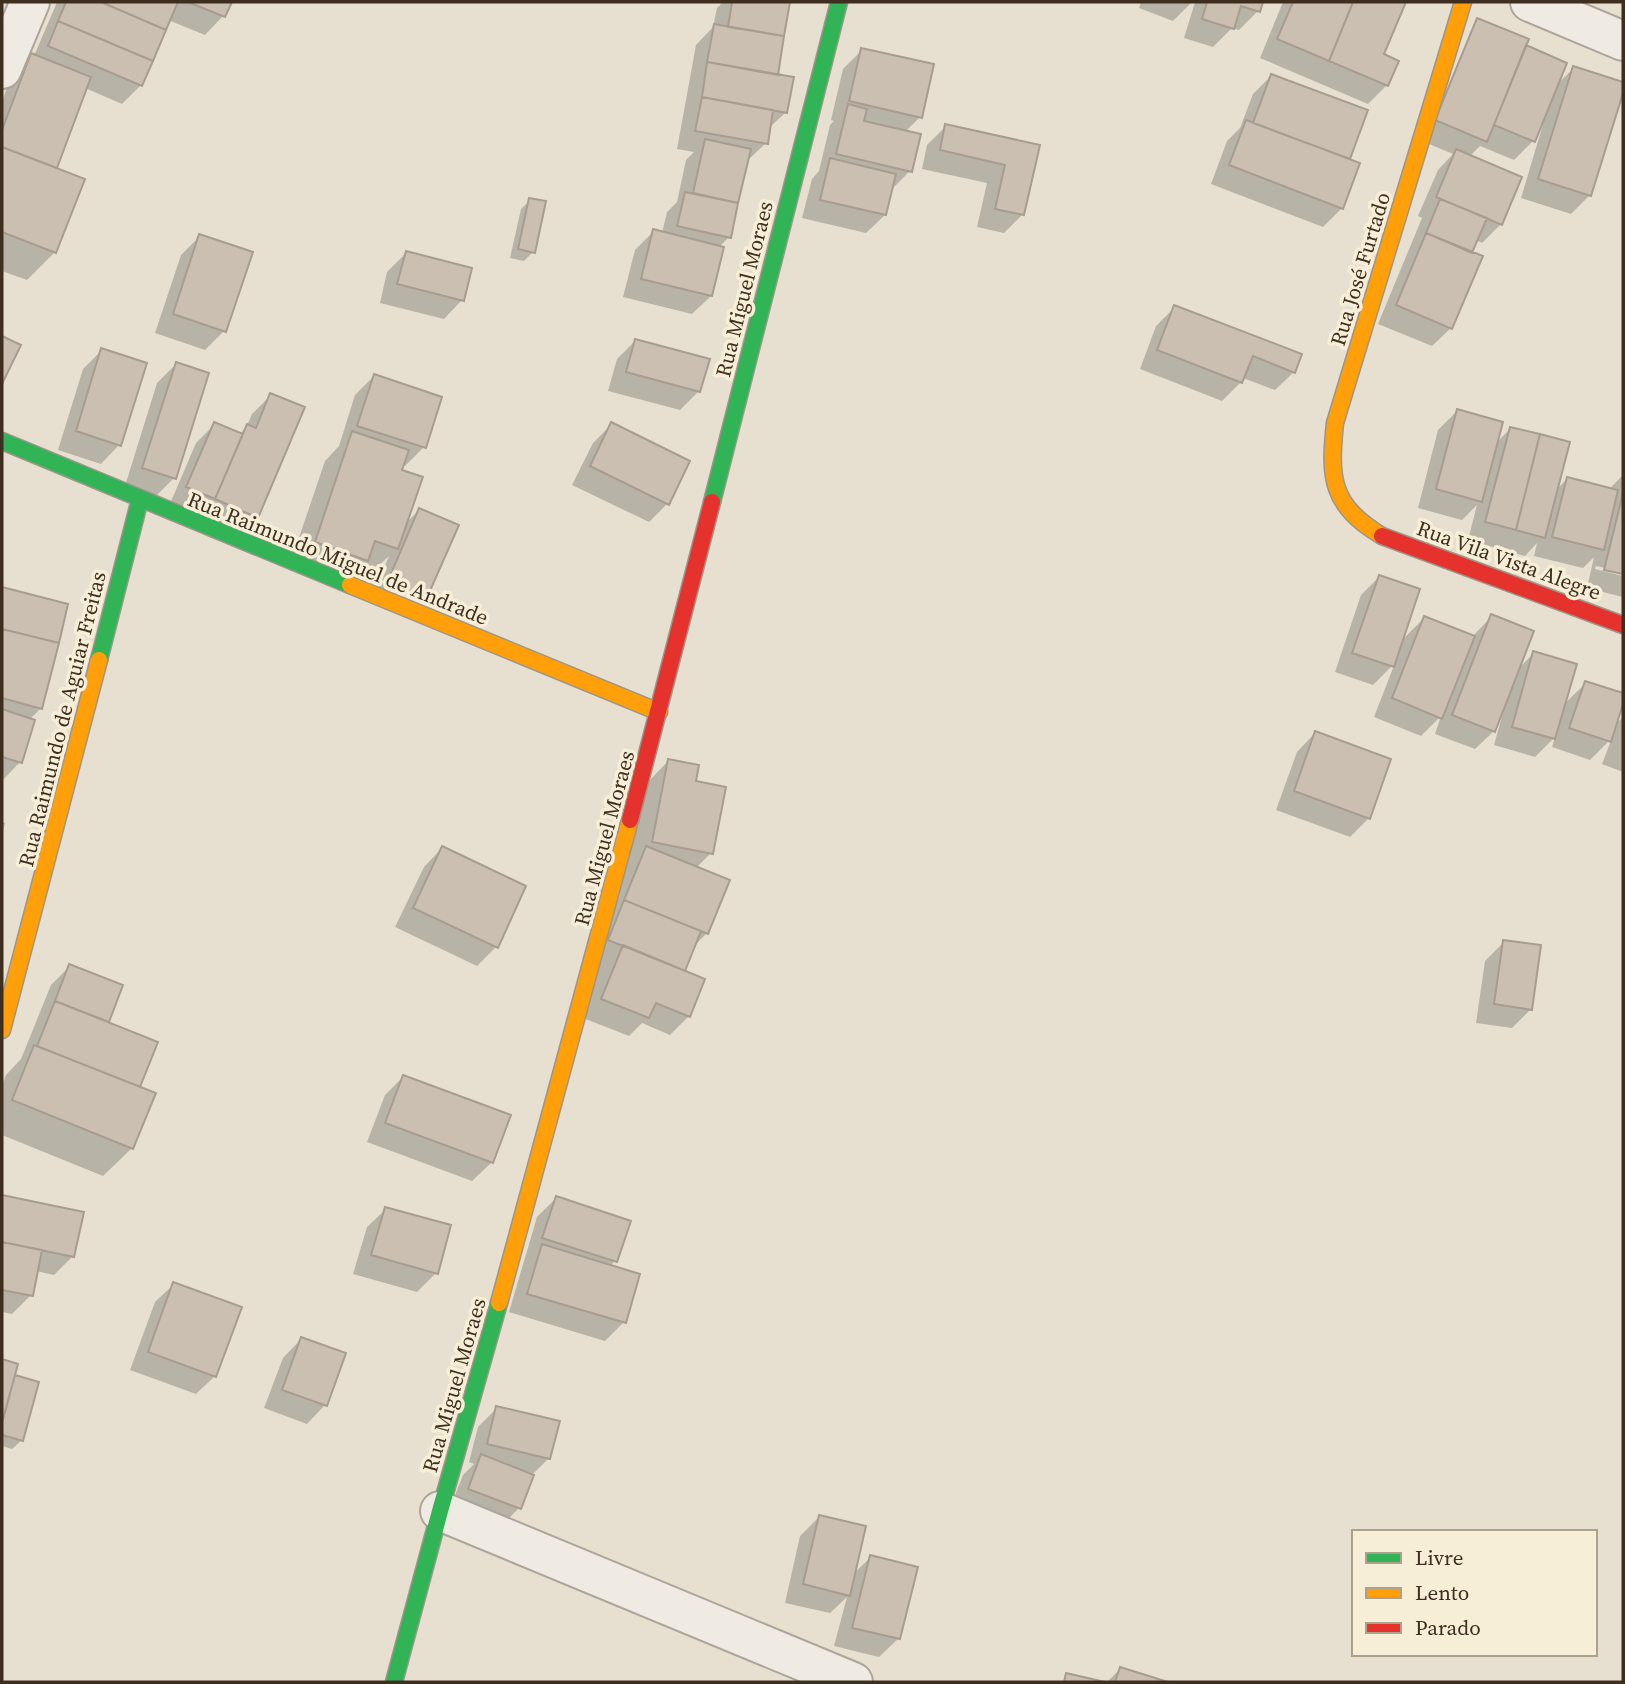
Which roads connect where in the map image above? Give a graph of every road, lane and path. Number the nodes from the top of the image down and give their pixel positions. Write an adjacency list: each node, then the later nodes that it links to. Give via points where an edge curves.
1 (30, 2): 6 (street)
2 (839, 2): 11 (street, Rua Miguel Moraes)
3 (1463, 2): 9 (street, Rua José Furtado, via 1335,423 1332,477 1339,496)
4 (1530, 2): 5 (street)
5 (1623, 41)
6 (2, 69)
7 (2, 441): 8 (street, Rua Raimundo Miguel de Andrade)
8 (140, 499): 11 (street, Rua Raimundo Miguel de Andrade); 12 (street, Rua Raimundo de Aguiar Freitas)
9 (1380, 535): 10 (street, Rua Vila Vista Alegre)
10 (1623, 625)
11 (659, 712): 13 (street, Rua Miguel Moraes)
12 (2, 1030)
13 (440, 1511): 14 (street, Rua Miguel Moraes); 15 (street)
14 (394, 1682)
15 (853, 1682)

